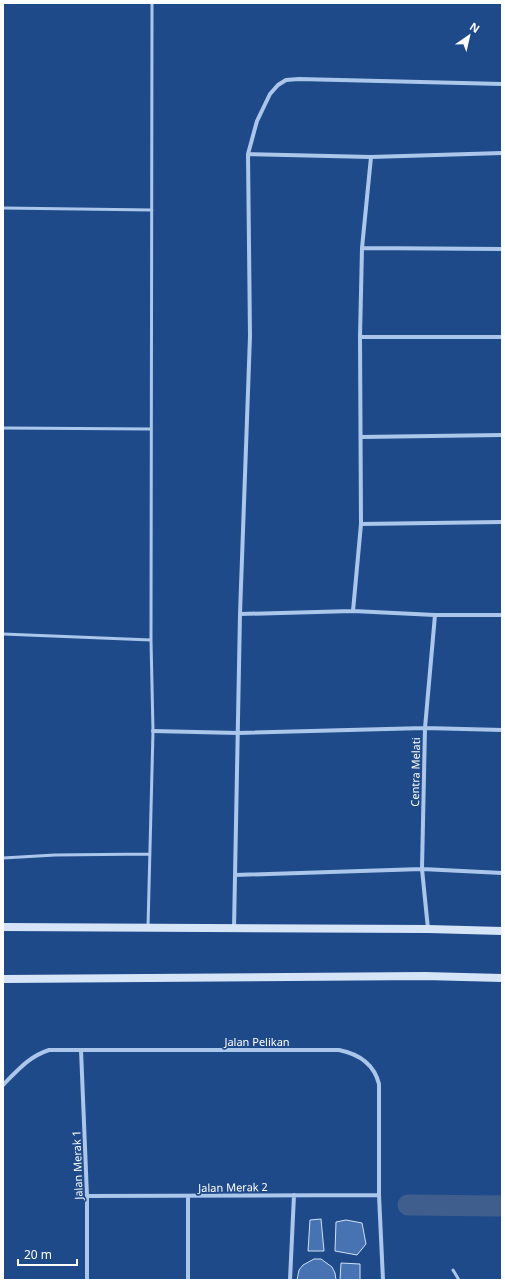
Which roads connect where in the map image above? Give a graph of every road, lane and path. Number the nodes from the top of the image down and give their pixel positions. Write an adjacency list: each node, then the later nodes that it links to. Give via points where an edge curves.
1 (152, 3): 7 (lane)
2 (502, 84): 4 (street, via 286,80 270,94 263,106)
3 (502, 153): 5 (street)
4 (248, 154): 5 (street); 19 (street, via 250,336)
5 (371, 157): 8 (street)
6 (3, 208): 7 (lane)
7 (152, 210): 13 (lane)
8 (362, 248): 9 (street); 10 (street)
9 (502, 249)
10 (360, 337): 11 (street); 15 (street)
11 (502, 337)
12 (3, 428): 13 (lane)
13 (151, 429): 23 (lane)
14 (502, 436): 15 (street)
15 (361, 437): 17 (street)
16 (502, 522): 17 (street)
17 (361, 524): 18 (street)
18 (353, 611): 19 (street); 20 (street)
19 (240, 614): 27 (street)
20 (435, 615): 21 (street); 24 (street, Centra Melati)
21 (502, 615)
22 (3, 634): 23 (lane)
23 (151, 640): 26 (lane)
24 (425, 728): 25 (street); 27 (street); 30 (street, Centra Melati)
25 (502, 730)
26 (153, 732): 27 (street); 28 (lane)
27 (238, 733): 32 (street)
28 (150, 854): 29 (lane); 34 (lane)
29 (3, 858)
30 (422, 869): 31 (street); 32 (street); 36 (street, Centra Melati)
31 (502, 872)
32 (235, 874): 35 (street)
33 (3, 927): 34 (main road)
34 (148, 928): 35 (main road)
35 (234, 929): 36 (main road)
36 (428, 929): 37 (main road)
37 (502, 931)
38 (502, 978): 39 (main road, via 425,976)
39 (3, 979)
40 (81, 1050): 41 (street, Jalan Pelikan, via 49,1050 38,1053); 43 (street, Jalan Pelikan, via 350,1052 374,1070 379,1084); 44 (street, Jalan Merak 1)
41 (3, 1085)
42 (294, 1195): 43 (street, Jalan Merak 2); 45 (street, Jalan Merak 2); 49 (street)
43 (379, 1195): 50 (street, Jalan Pelikan)
44 (88, 1196): 45 (street, Jalan Merak 2); 47 (street, Jalan Merak 1)
45 (188, 1196): 48 (street)
46 (454, 1270): 51 (lane)
47 (87, 1280)
48 (188, 1280)
49 (290, 1280)
50 (383, 1280)
51 (459, 1280)

